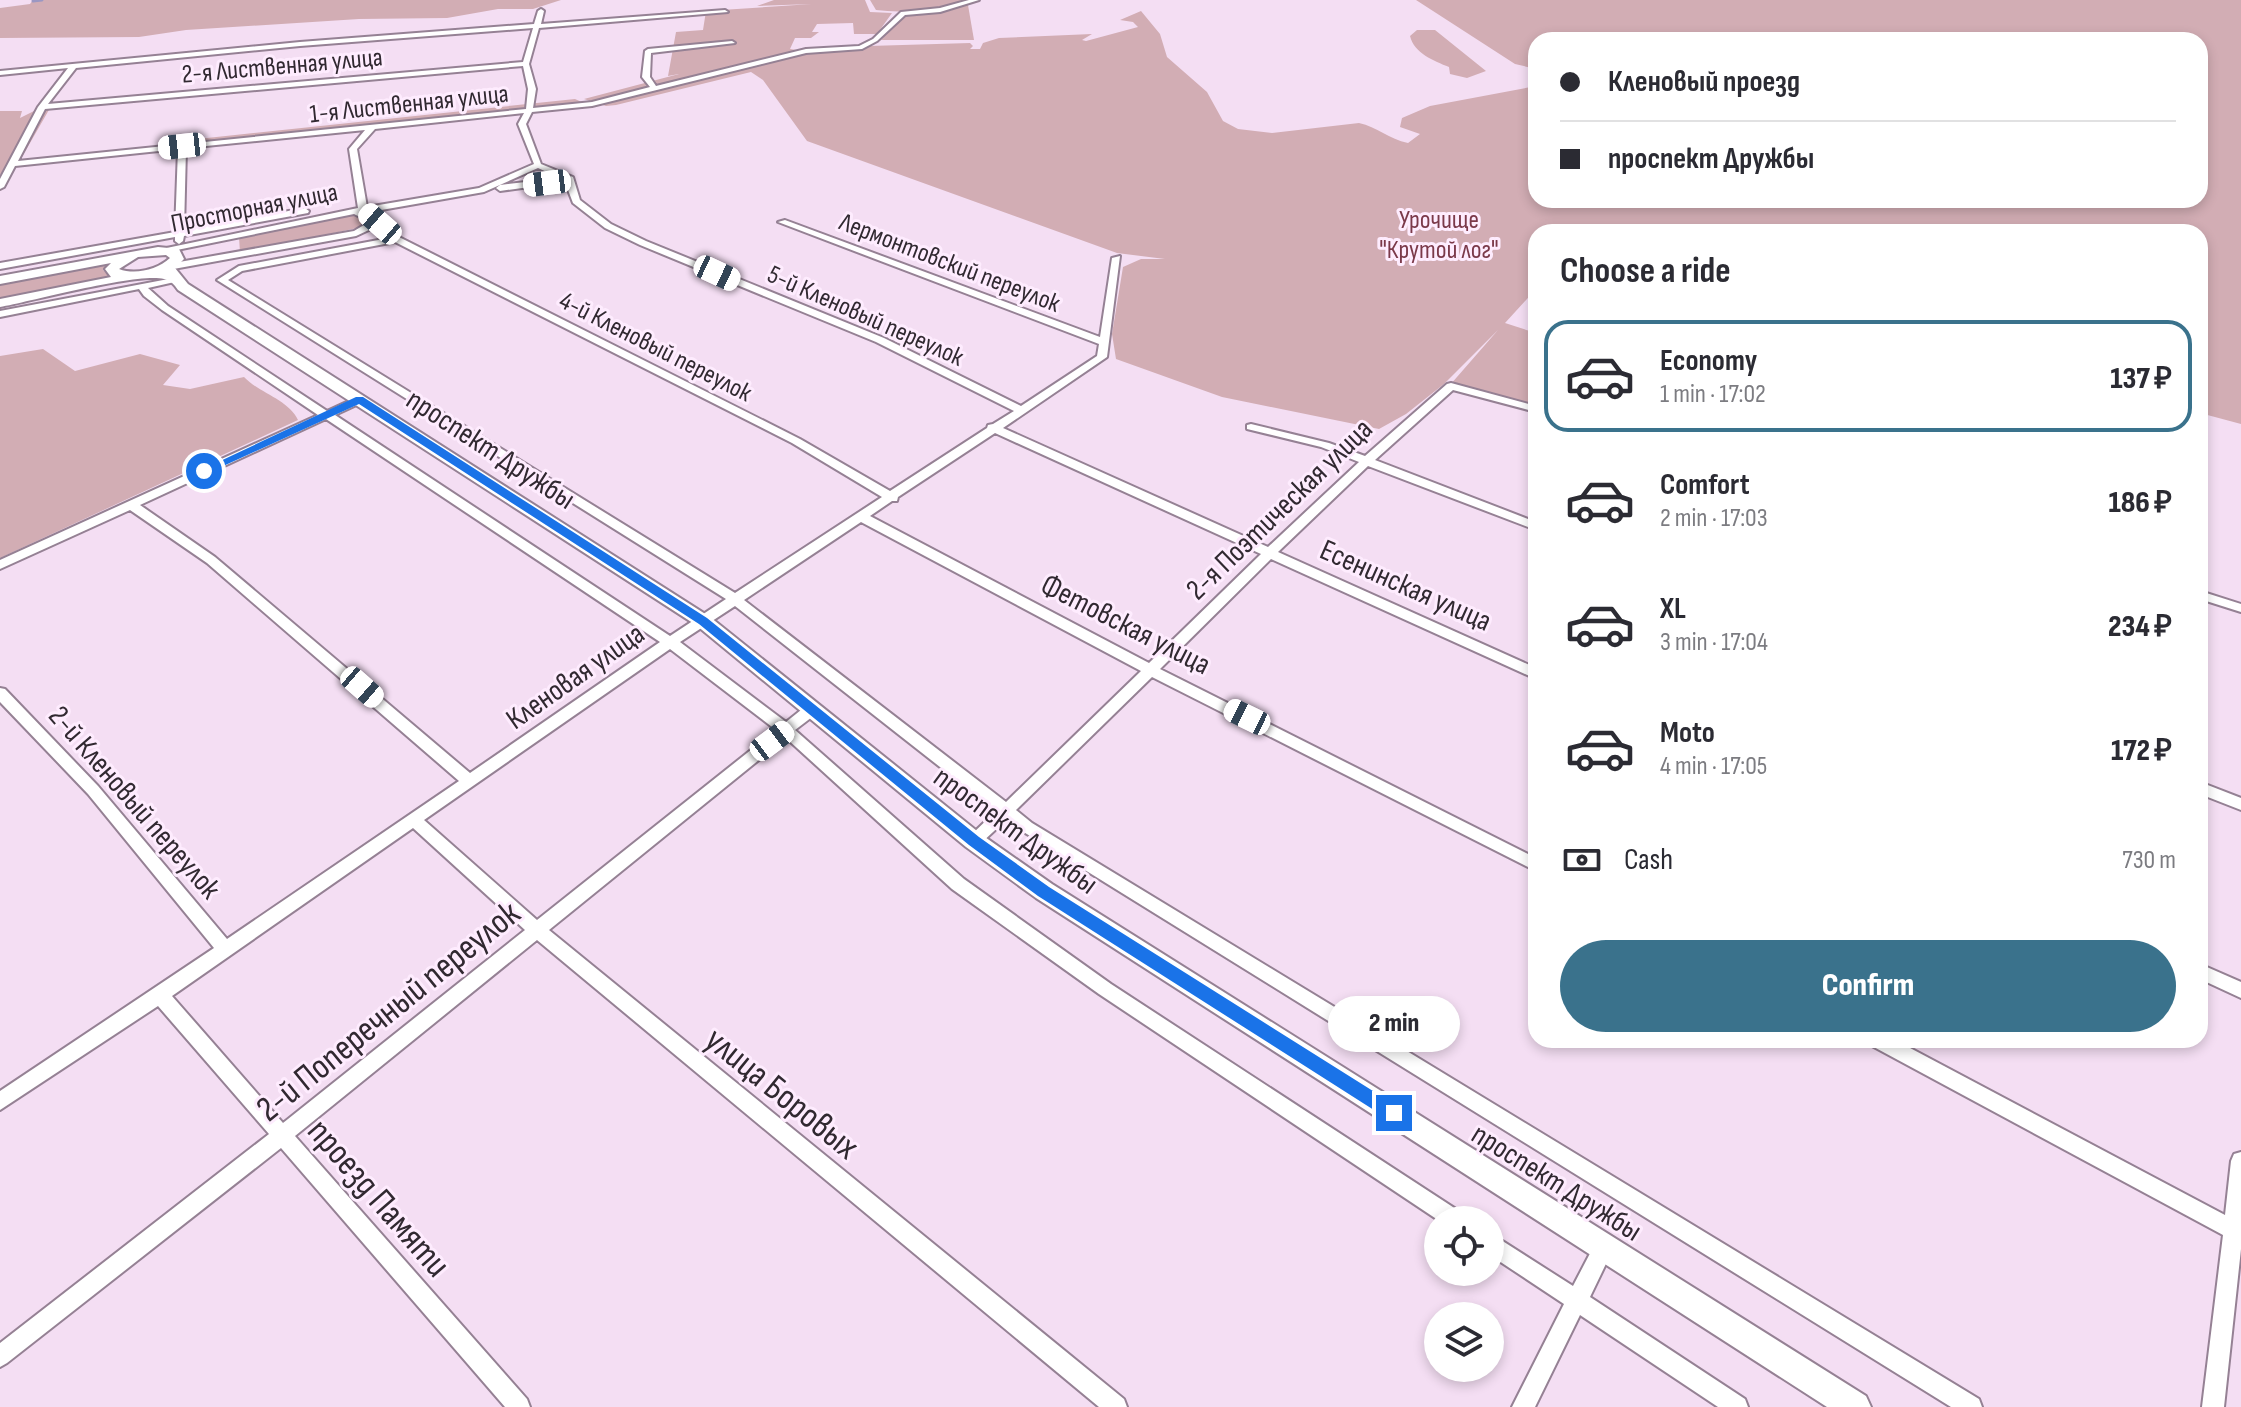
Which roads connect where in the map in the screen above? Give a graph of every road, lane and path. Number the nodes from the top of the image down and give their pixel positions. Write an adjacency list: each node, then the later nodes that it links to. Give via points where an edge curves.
1 (976, 0): 9 (street, 1-я Лиственная улица, via 903,13 860,48 806,51)
2 (541, 11): 4 (street)
3 (725, 12): 4 (street)
4 (536, 25): 6 (street); 7 (street)
5 (732, 43): 9 (street, via 648,51 646,77)
6 (526, 64): 10 (street, 2-я Лиственная улица); 11 (street, via 532,89)
7 (74, 66): 8 (street); 10 (street)
8 (0, 73)
9 (655, 89): 11 (street, 1-я Лиственная улица)
10 (42, 107): 14 (street)
11 (529, 111): 12 (street, 1-я Лиственная улица); 15 (street, via 522,130)
12 (372, 127): 13 (street, 1-я Лиственная улица); 19 (street, via 353,149 363,194)
13 (182, 146): 14 (street, 1-я Лиственная улица); 21 (street)
14 (12, 164): 17 (street)
15 (538, 165): 16 (street); 18 (street, Просторная улица)
16 (571, 179): 18 (street); 36 (street, 5-й Кленовый переулок, via 576,201 608,226 880,340)
17 (0, 187)
18 (481, 190): 19 (street, Просторная улица)
19 (359, 207): 21 (street); 22 (street, 4-й Кленовый переулок); 23 (street, Просторная улица); 28 (street, Просторная улица, via 371,219 356,233)
20 (782, 222): 33 (street, Лермонтовский переулок)
21 (177, 235): 23 (street); 27 (street)
22 (396, 239): 41 (street, 4-й Кленовый переулок, via 796,441); 48 (street, via 239,269 222,280)
23 (179, 246): 24 (street, Просторная улица)
24 (162, 250): 25 (main road, Просторная улица); 28 (main road, via 174,252)
25 (134, 254): 29 (main road, via 112,269); 30 (main road, Просторная улица)
26 (1117, 258): 33 (street, Кленовая улица)
27 (0, 266)
28 (172, 273): 29 (main road); 34 (main road, проспект Дружбы, via 183,287)
29 (139, 279): 31 (main road); 32 (street); 37 (street, via 147,294 165,308)
30 (0, 280)
31 (0, 303)
32 (0, 314)
33 (1103, 342): 36 (street, Кленовая улица, via 1102,357)
34 (359, 400): 37 (street); 50 (main road, проспект Дружбы)
35 (1528, 407): 40 (street, 2-я Поэтическая улица, via 1451,386)
36 (1021, 410): 38 (street, Кленовая улица)
37 (328, 414): 42 (street); 51 (street)
38 (992, 427): 41 (street, Кленовая улица); 45 (street, Есенинская улица)
39 (1251, 427): 40 (street)
40 (1365, 459): 44 (street); 45 (street, 2-я Поэтическая улица)
41 (893, 498): 43 (street, Кленовая улица)
42 (131, 505): 46 (street); 57 (street, via 211,560)
43 (862, 517): 48 (street, Кленовая улица); 52 (street, Фетовская улица)
44 (1528, 523)
45 (1266, 553): 52 (street, 2-я Поэтическая улица); 53 (street, Есенинская улица)
46 (0, 565)
47 (2208, 598): 49 (street)
48 (735, 599): 50 (street, Кленовая улица); 60 (street)
49 (2241, 608)
50 (703, 621): 51 (street, Кленовая улица); 55 (main road, проспект Дружбы)
51 (672, 643): 56 (street); 57 (street, Кленовая улица)
52 (1150, 670): 60 (street, 2-я Поэтическая улица); 63 (street, Фетовская улица)
53 (1528, 670)
54 (0, 693): 65 (street, 2-й Кленовый переулок, via 93,790)
55 (811, 710): 56 (street, 2-й Поперечный переулок); 62 (main road, проспект Дружбы)
56 (786, 730): 64 (street, 2-й Поперечный переулок); 73 (street, via 958,884 1105,989)
57 (469, 781): 61 (street, Кленовая улица)
58 (2208, 791): 59 (street)
59 (2241, 804)
60 (1006, 811): 62 (street, 2-я Поэтическая улица); 84 (street)
61 (414, 820): 64 (street, улица Боровых); 65 (street, Кленовая улица)
62 (974, 841): 75 (main road, проспект Дружбы, via 1044,891)
63 (1528, 861)
64 (537, 930): 71 (street, 2-й Поперечный переулок); 80 (street, улица Боровых)
65 (225, 949): 68 (street, Кленовая улица)
66 (2208, 975): 67 (street)
67 (2241, 990)
68 (160, 995): 70 (street, Кленовая улица); 71 (street, проезд Памяти)
69 (1893, 1048): 74 (street)
70 (0, 1101)
71 (281, 1136): 78 (street, 2-й Поперечный переулок); 79 (street, проезд Памяти)
72 (2241, 1161): 74 (street)
73 (1434, 1206)
74 (2237, 1232): 85 (street)
75 (1604, 1247): 77 (street); 83 (main road, проспект Дружбы)
76 (1504, 1252): 77 (street)
77 (1577, 1301): 81 (street); 82 (street)
78 (0, 1356)
79 (519, 1407)
80 (1116, 1407)
81 (1523, 1407)
82 (1737, 1407)
83 (1855, 1407)
84 (1971, 1407)
85 (2213, 1407)

